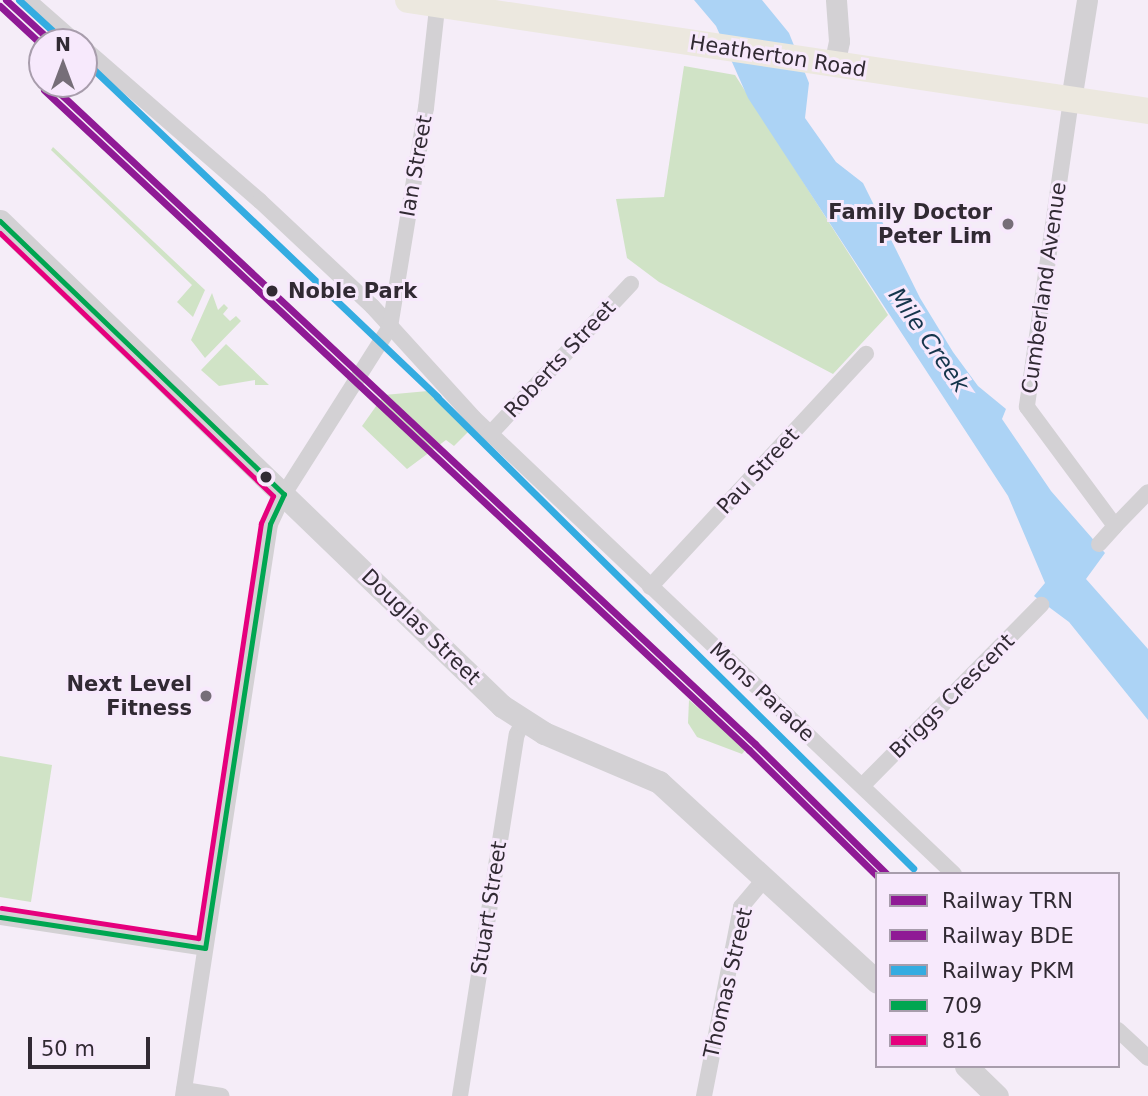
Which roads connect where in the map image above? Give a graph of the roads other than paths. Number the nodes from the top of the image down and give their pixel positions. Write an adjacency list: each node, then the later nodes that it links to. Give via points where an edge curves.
1 (28, 0): 6 (street)
2 (408, 0): 5 (main road, Heatherton Road)
3 (836, 0): 8 (street, via 839,41)
4 (1087, 0): 9 (street)
5 (437, 2): 8 (main road, Heatherton Road); 13 (street, Ian Street, via 426,108)
6 (60, 28)
7 (98, 60): 13 (street, Mons Parade, via 274,212)
8 (834, 65): 9 (main road, Heatherton Road)
9 (1071, 100): 10 (main road, Heatherton Road); 18 (street, Cumberland Avenue, via 1027,407)
10 (1148, 111)
11 (0, 221): 17 (main road, Douglas Street)
12 (631, 284): 15 (street, Roberts Street)
13 (390, 327): 15 (street, Mons Parade); 17 (street)
14 (866, 354): 20 (street, Pau Street)
15 (490, 434): 20 (street, Mons Parade)
16 (1148, 492): 18 (street)
17 (284, 494): 22 (main road, Douglas Street); 27 (street, via 270,524)
18 (1115, 526): 19 (street)
19 (1099, 544)
20 (650, 587): 23 (street, Mons Parade)
21 (1041, 605): 23 (street, Briggs Crescent)
22 (523, 722): 25 (main road, Douglas Street, via 659,782); 34 (street, Stuart Street, via 517,734)
23 (863, 786): 24 (street, Mons Parade)
24 (952, 872)
25 (766, 877): 28 (main road, Douglas Street); 35 (street, Thomas Street, via 741,907)
26 (0, 917): 27 (street)
27 (205, 948): 32 (street)
28 (875, 980)
29 (1120, 1032): 30 (street)
30 (1148, 1058)
31 (968, 1068): 36 (main road)
32 (184, 1093): 33 (street)
33 (222, 1096)
34 (460, 1096)
35 (704, 1096)
36 (997, 1096)

